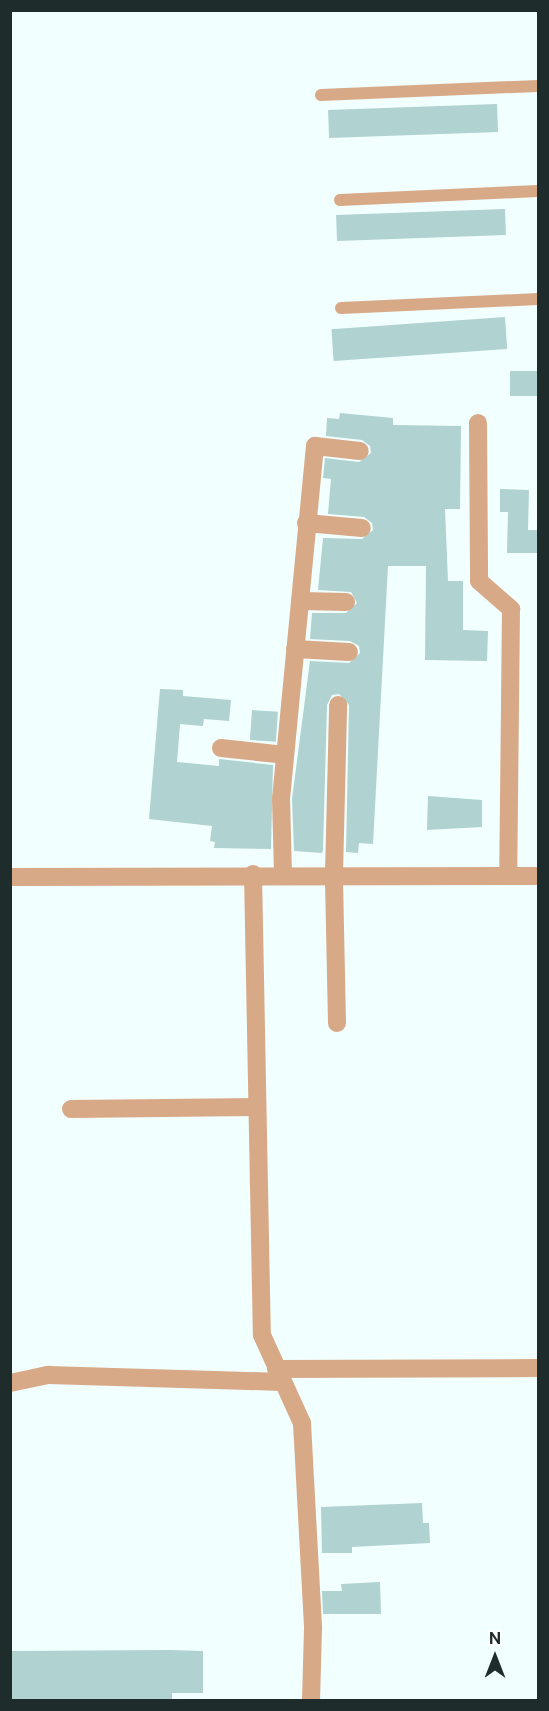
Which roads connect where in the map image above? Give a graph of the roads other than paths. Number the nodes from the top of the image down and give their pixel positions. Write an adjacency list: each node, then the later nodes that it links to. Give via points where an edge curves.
1 (538, 86): 2 (lane)
2 (321, 95)
3 (538, 191): 4 (lane)
4 (340, 200)
5 (538, 299): 6 (lane)
6 (341, 308)
7 (478, 423): 21 (street, via 479,581 511,609 505,681)
8 (360, 451): 9 (street, via 315,446)
9 (306, 523): 10 (street); 11 (street)
10 (362, 528)
11 (300, 601): 12 (street); 13 (street)
12 (346, 602)
13 (295, 649): 14 (street); 17 (street)
14 (349, 652)
15 (338, 705): 20 (street)
16 (220, 748): 17 (street)
17 (285, 755): 19 (street, via 281,799)
18 (253, 874): 19 (street); 23 (street); 25 (street)
19 (283, 874): 20 (street)
20 (334, 874): 21 (street); 24 (street)
21 (508, 876): 22 (street)
22 (538, 876)
23 (10, 877)
24 (337, 1023)
25 (255, 1107): 26 (street); 28 (street, via 262,1335)
26 (71, 1108)
27 (538, 1368): 28 (street)
28 (279, 1376): 29 (street, via 48,1375); 30 (street, via 302,1423 313,1629)
29 (10, 1383)
30 (311, 1701)

